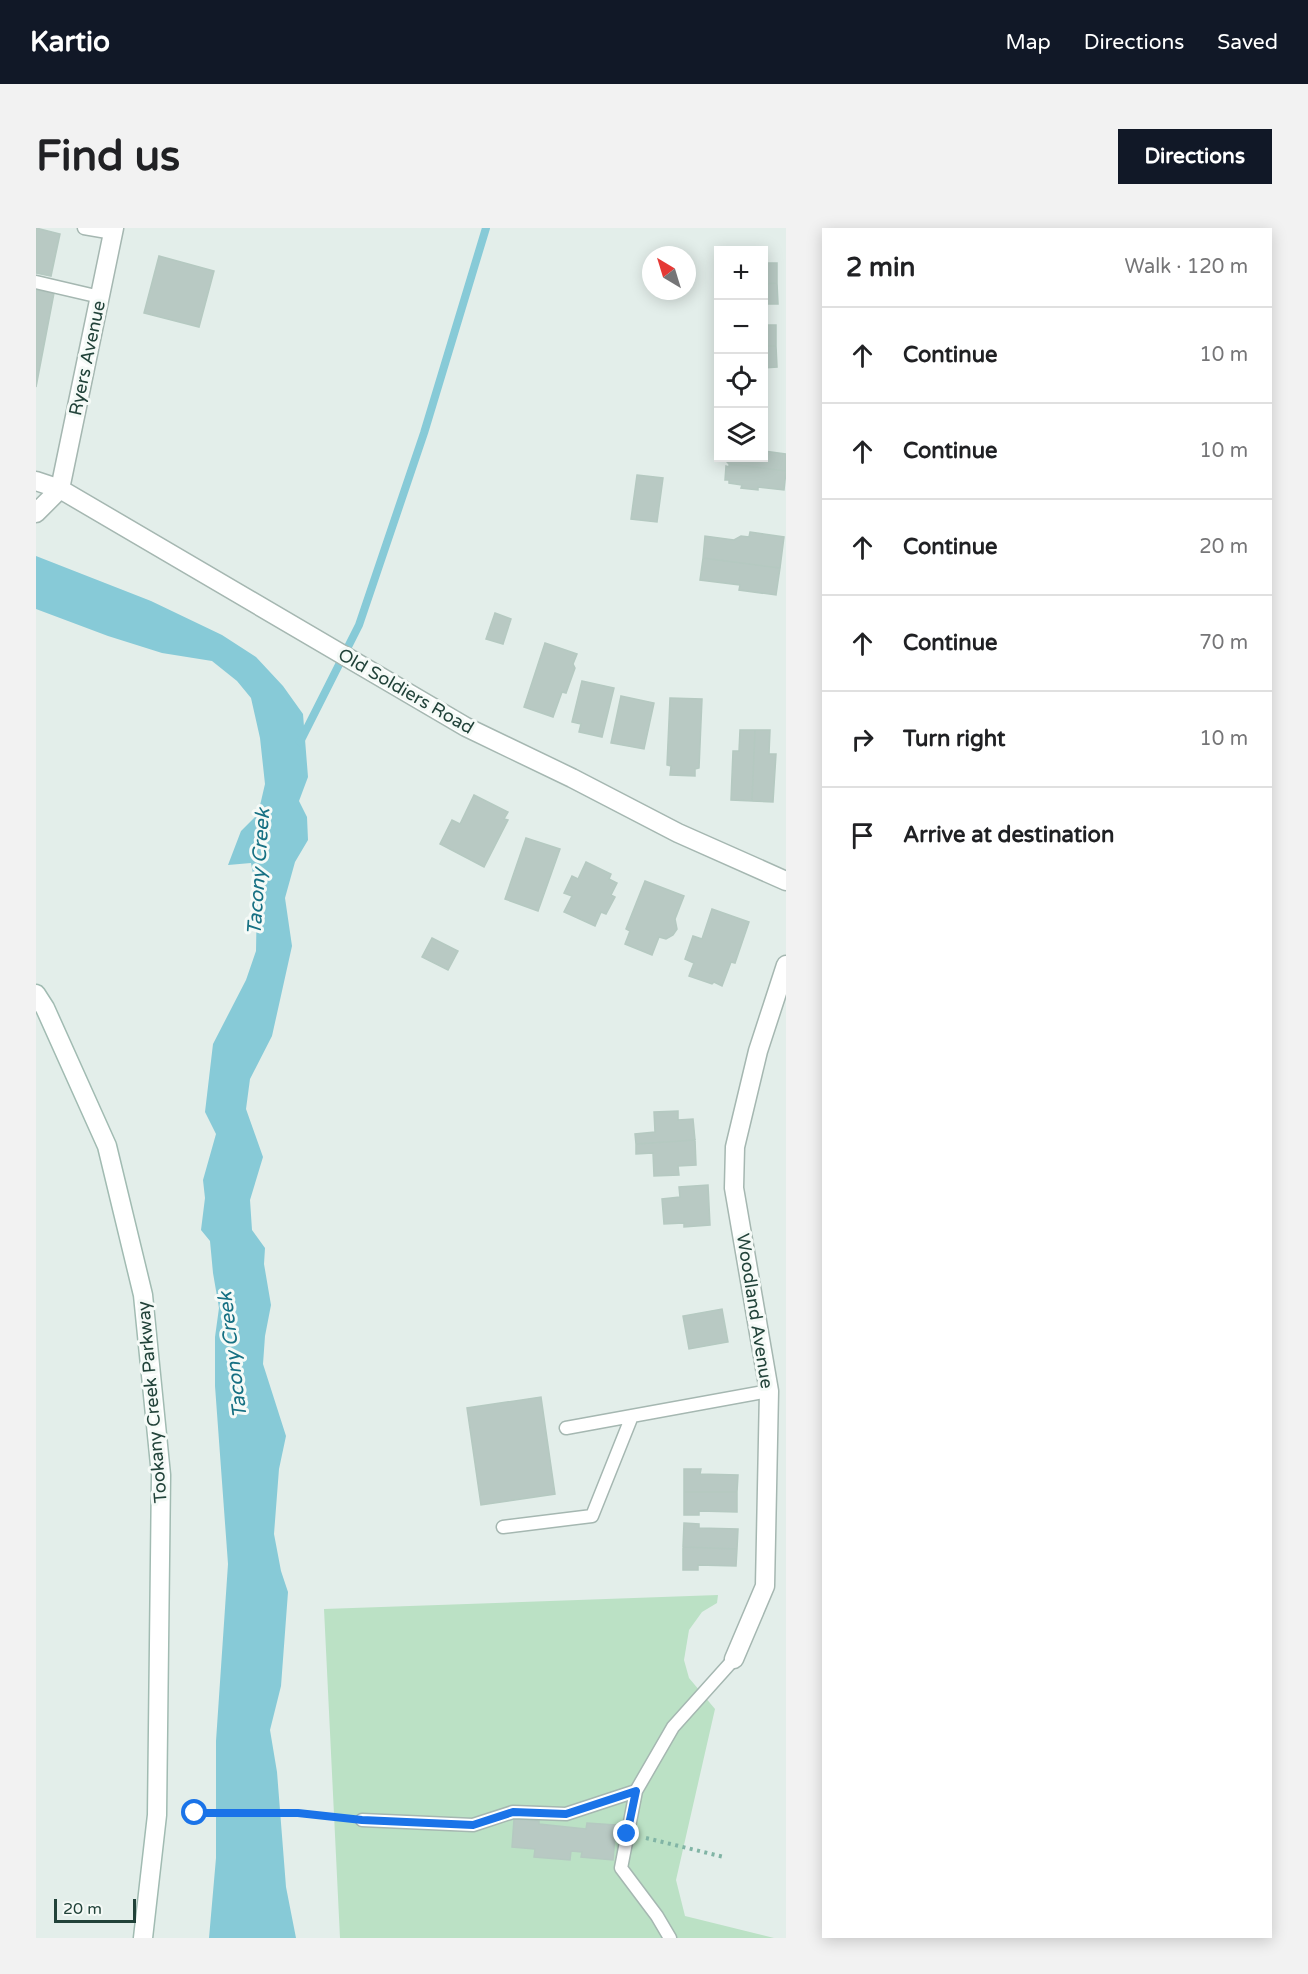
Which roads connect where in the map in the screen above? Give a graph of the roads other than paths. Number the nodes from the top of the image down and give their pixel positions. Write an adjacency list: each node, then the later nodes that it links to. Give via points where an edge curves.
1 (84, 228): 2 (lane)
2 (114, 231): 4 (street, Ryers Avenue)
3 (36, 282): 4 (lane)
4 (100, 297): 6 (street, Ryers Avenue)
5 (36, 481): 6 (street, Old Soldiers Road)
6 (60, 489): 7 (street); 8 (street, Old Soldiers Road, via 466,727 678,833)
7 (36, 513)
8 (786, 881)
9 (786, 964): 11 (street, Woodland Avenue, via 758,1051 735,1147 734,1188)
10 (36, 994): 18 (street, Tookany Creek Parkway, via 107,1146 143,1295 161,1475 157,1815)
11 (769, 1391): 12 (lane); 15 (street, Woodland Avenue, via 765,1586)
12 (632, 1416): 13 (lane); 14 (lane, via 592,1516)
13 (566, 1428)
14 (504, 1527)
15 (734, 1659): 16 (lane, via 673,1727)
16 (636, 1791): 17 (lane, via 566,1814 513,1812 473,1825); 19 (lane, via 621,1868)
17 (362, 1820)
18 (143, 1938)
19 (670, 1938)

